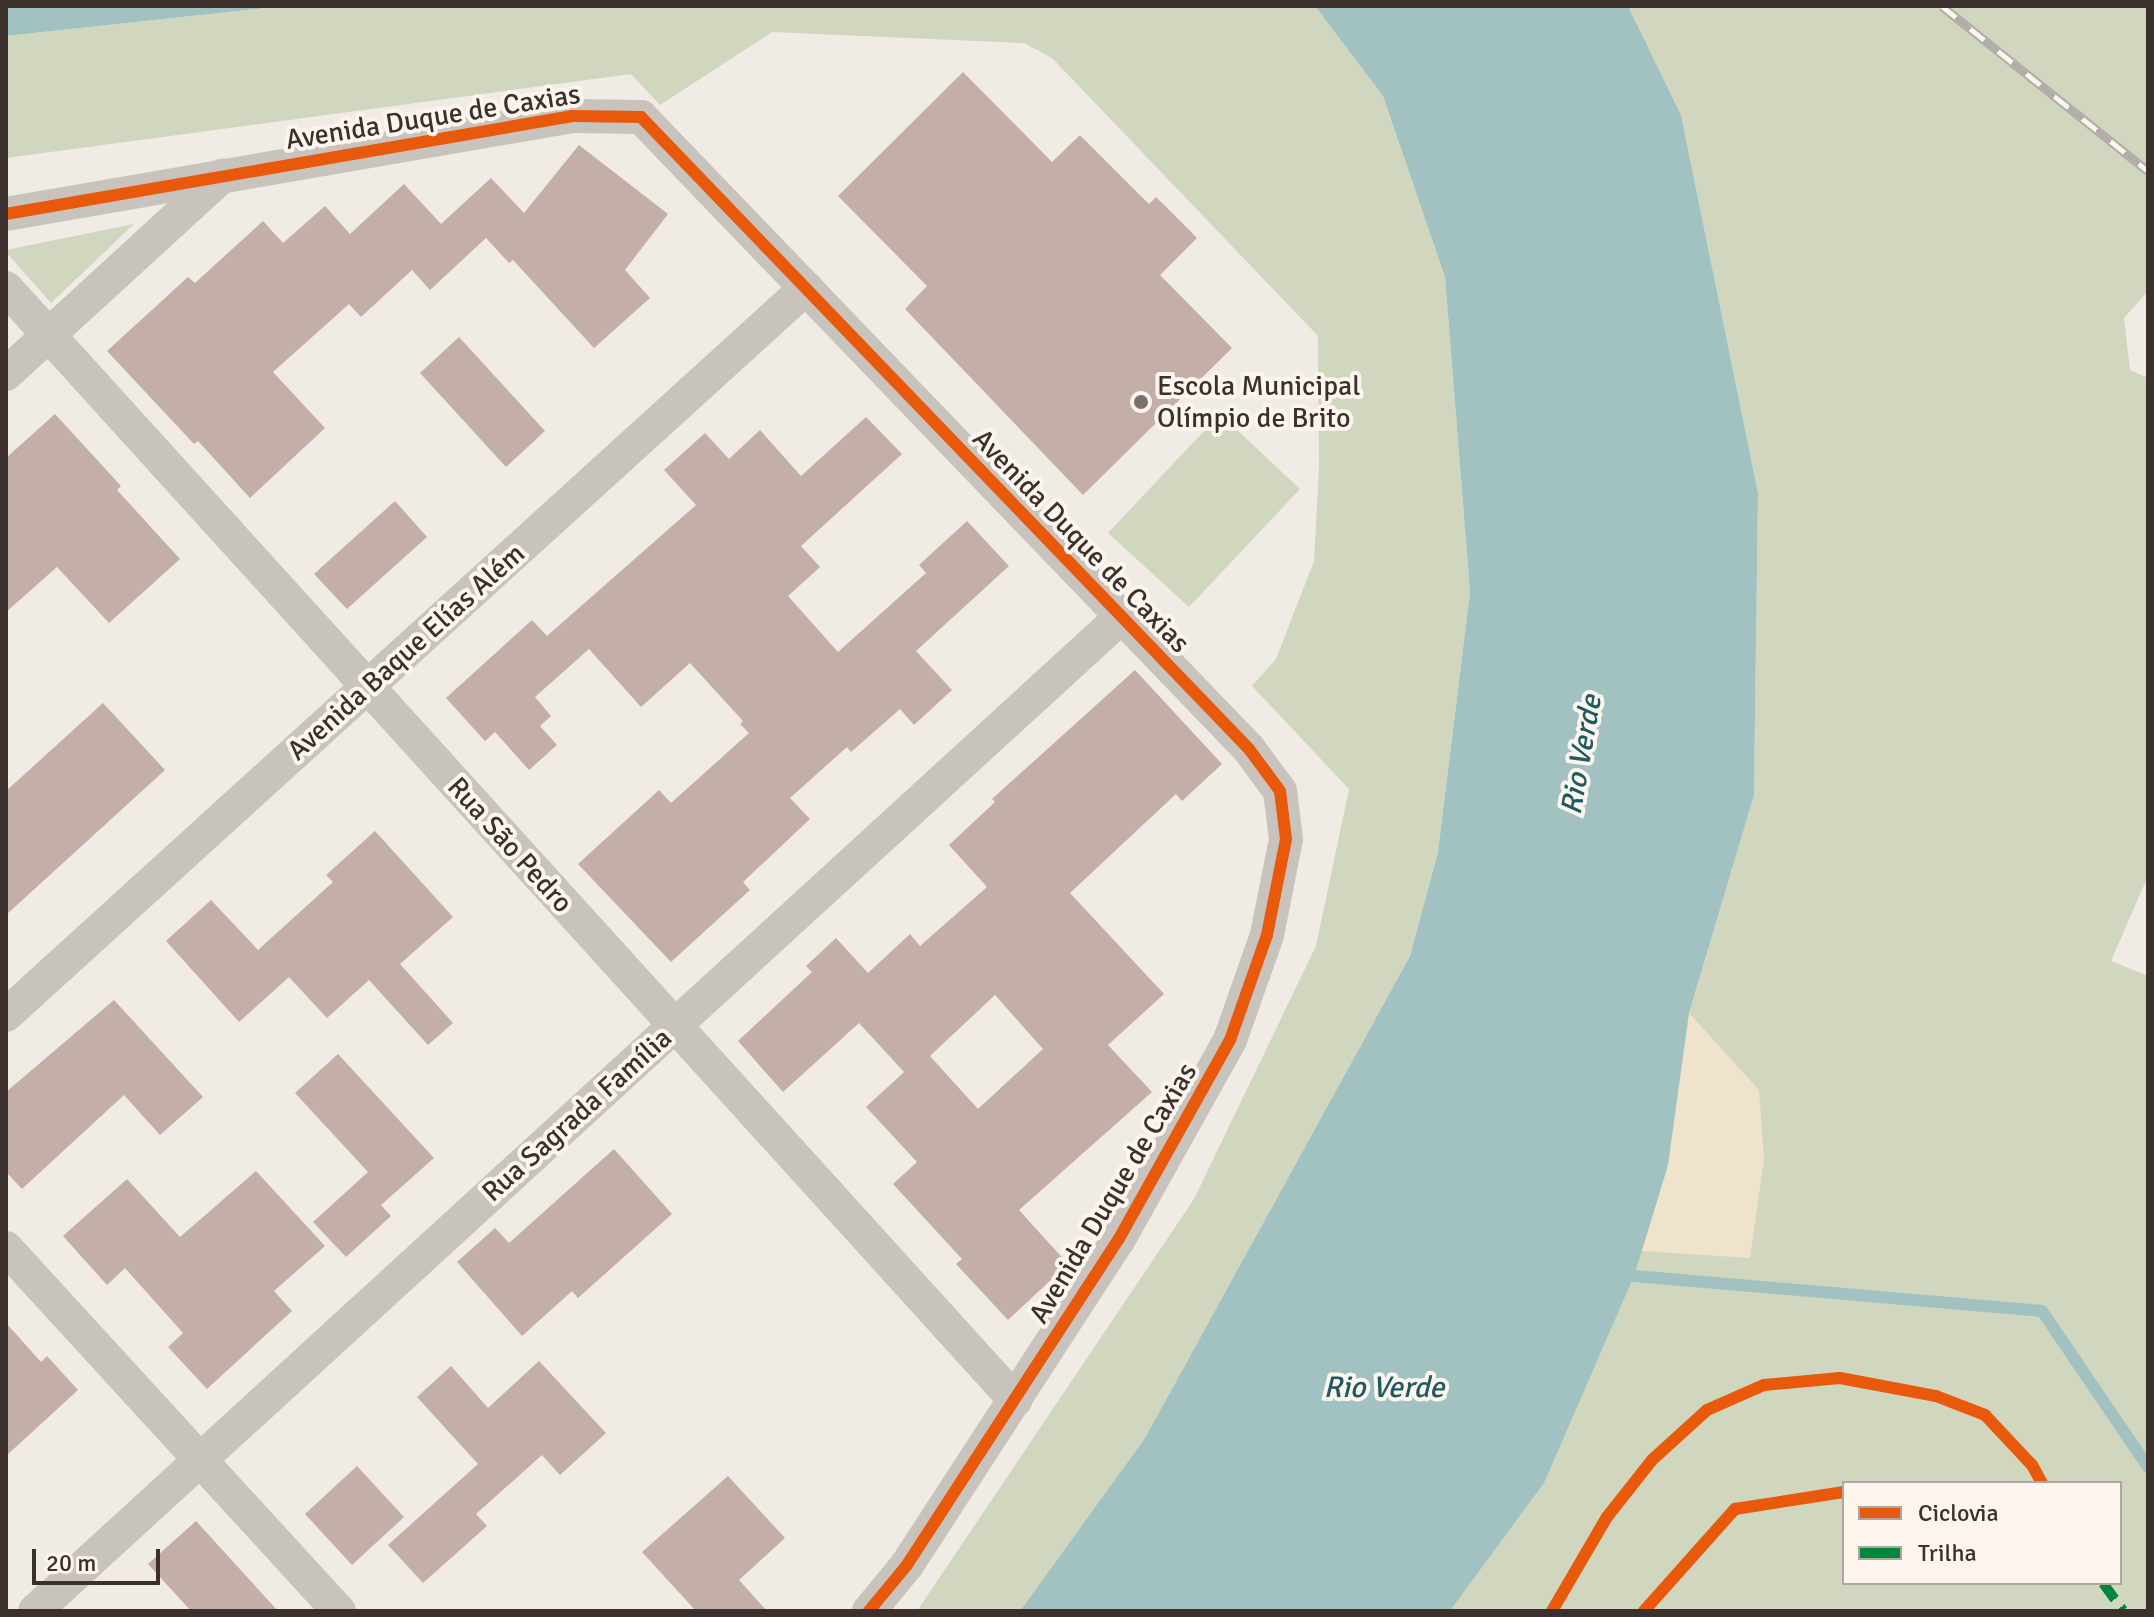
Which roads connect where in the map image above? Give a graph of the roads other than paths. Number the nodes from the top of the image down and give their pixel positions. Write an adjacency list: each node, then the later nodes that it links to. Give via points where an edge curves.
1 (223, 175): 2 (street, Avenida Duque de Caxias); 4 (street, Avenida Duque de Caxias, via 573,116 641,117); 5 (street)
2 (6, 214)
3 (6, 288): 5 (street, Rua São Pedro)
4 (806, 288): 7 (street, Avenida Duque de Caxias); 8 (street, Avenida Baque Elías Além)
5 (48, 335): 6 (street); 8 (street, Rua São Pedro)
6 (6, 374)
7 (1120, 618): 10 (street, Rua Sagrada Família); 12 (street, Avenida Duque de Caxias, via 1249,749 1280,791 1286,839 1267,935 1230,1040 1118,1240)
8 (367, 687): 9 (street, Avenida Baque Elías Além); 10 (street, Rua São Pedro)
9 (6, 1015)
10 (675, 1026): 12 (street, Rua São Pedro); 13 (street, Rua Sagrada Família)
11 (6, 1248): 13 (street)
12 (1015, 1400): 16 (street, Avenida Duque de Caxias, via 907,1565)
13 (199, 1461): 14 (street, Rua Sagrada Família); 15 (street)
14 (35, 1611)
15 (339, 1611)
16 (869, 1611)

